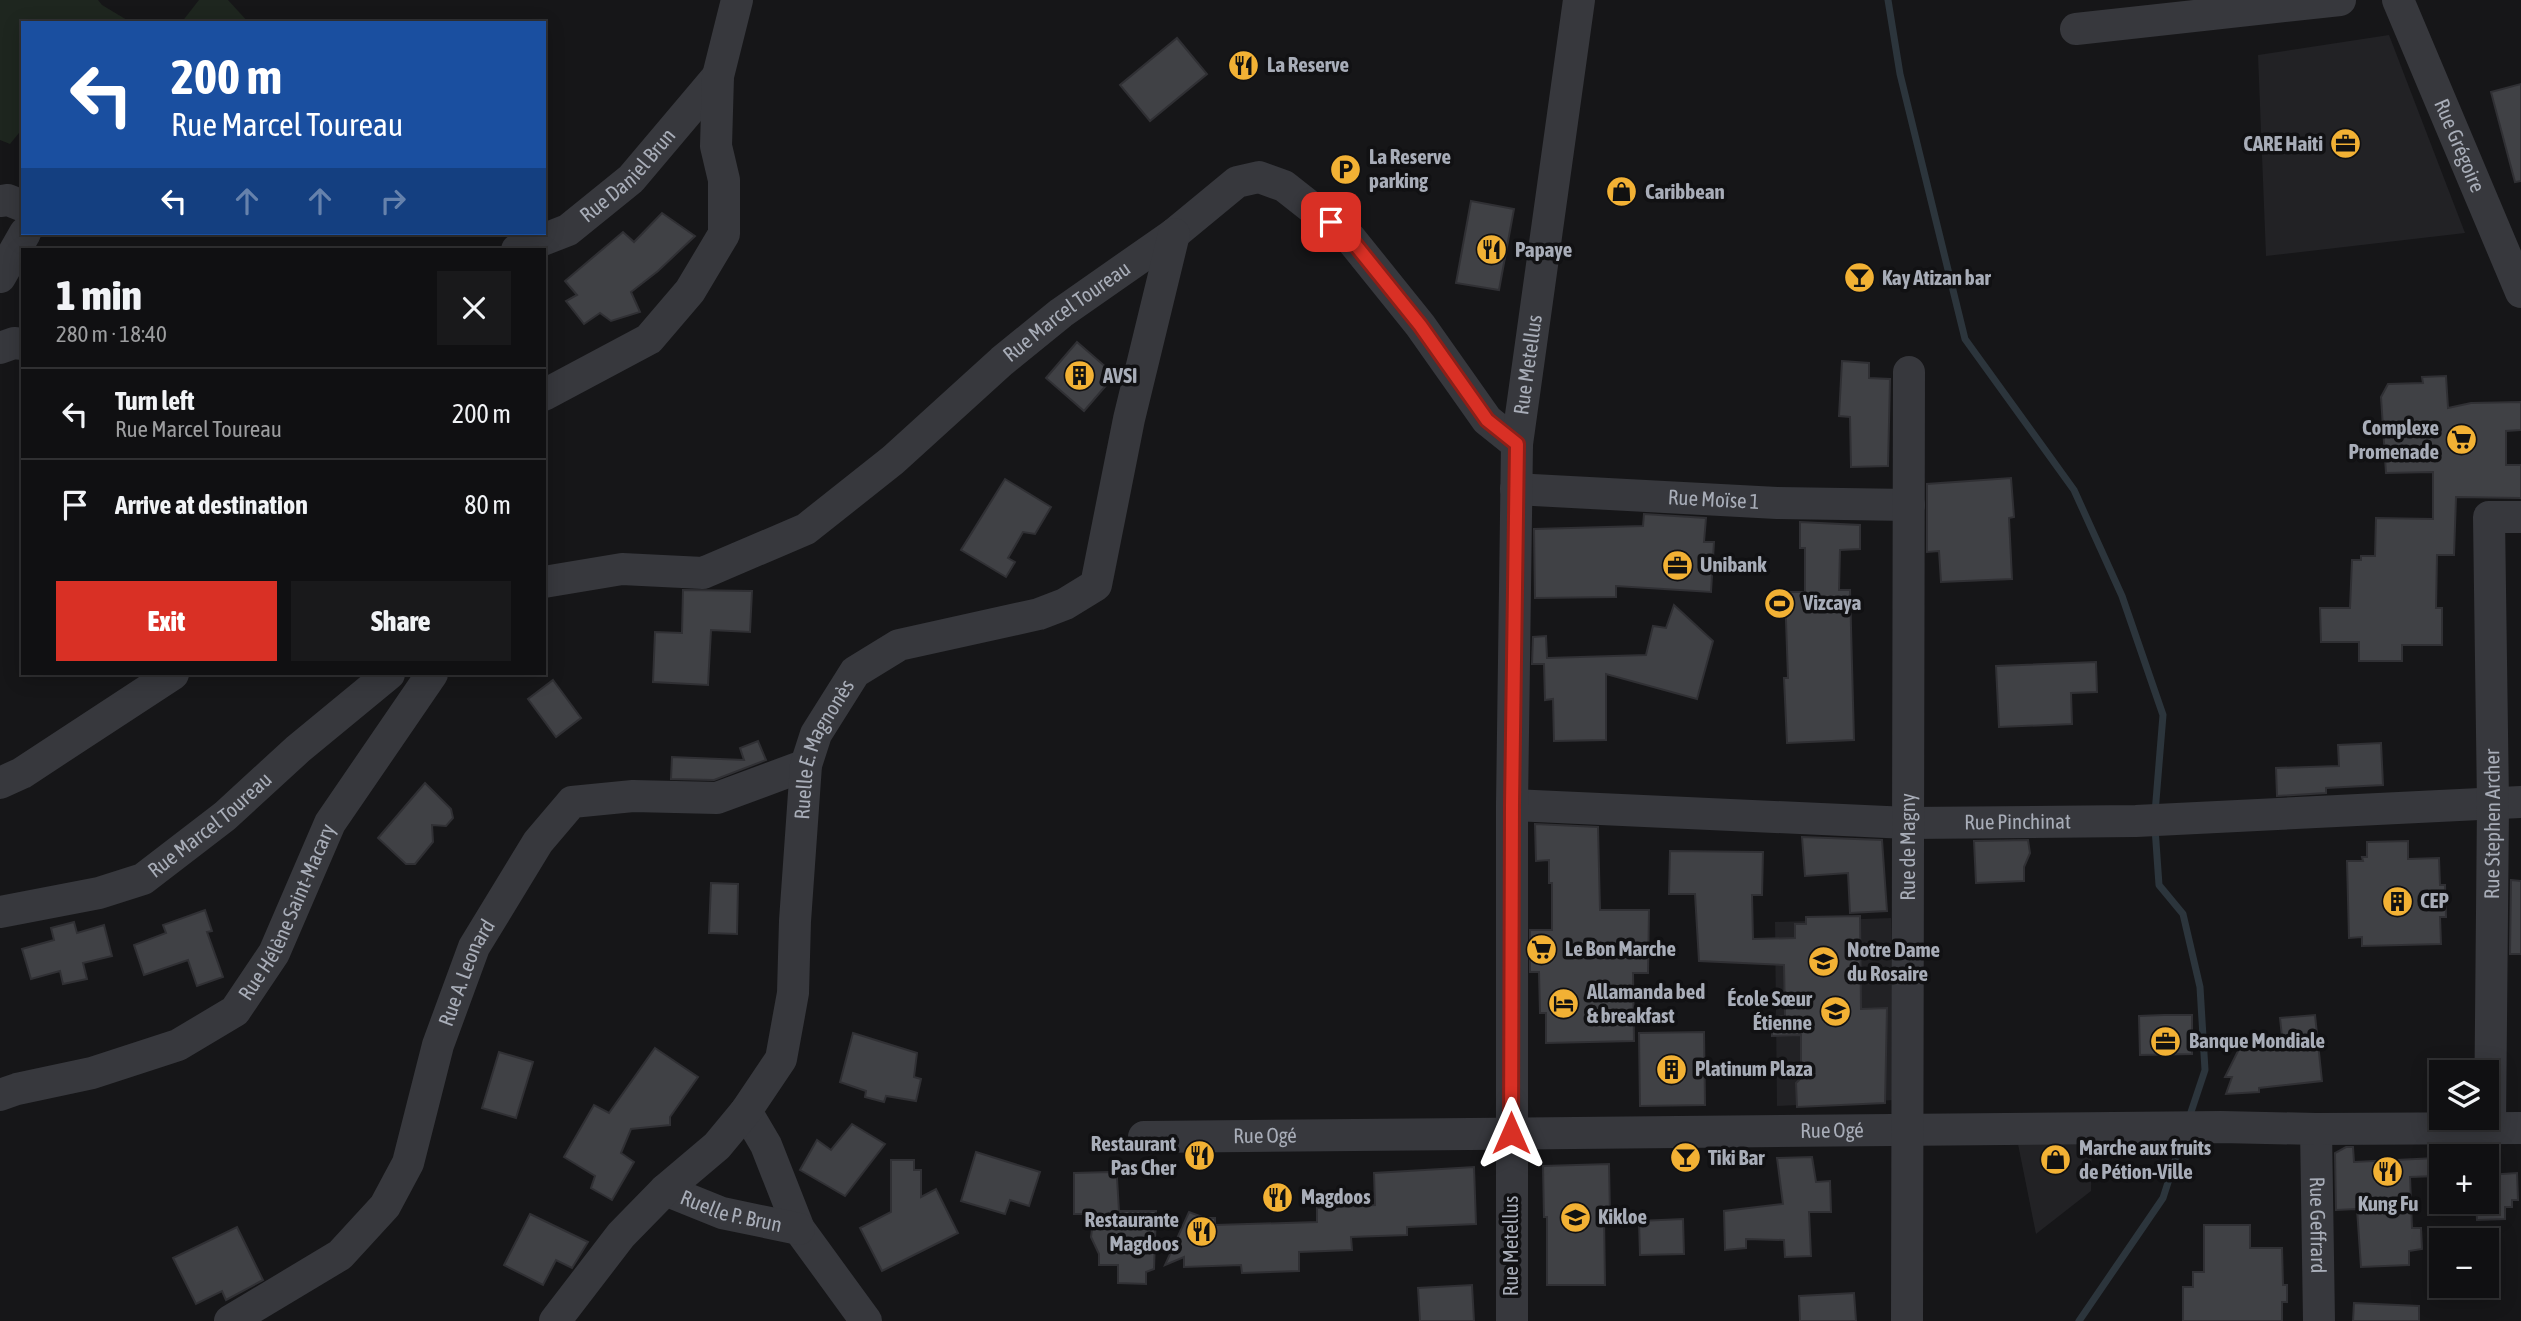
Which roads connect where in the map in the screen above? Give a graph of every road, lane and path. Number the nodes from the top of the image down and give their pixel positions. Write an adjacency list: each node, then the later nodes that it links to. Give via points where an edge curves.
1 (737, 0): 6 (street)
2 (1579, 0): 16 (street, Rue Metellus)
3 (2340, 0): 5 (street)
4 (2398, 0): 13 (street, Rue Grégoire)
5 (2076, 29)
6 (718, 76): 11 (street, Rue Daniel Brun, via 631,179 568,230); 15 (street, via 716,146 723,180 724,234 690,290 649,339)
7 (0, 201): 8 (street)
8 (21, 205)
9 (1174, 234): 16 (street, Rue Marcel Toureau, via 1237,182 1259,177 1284,186 1350,238 1420,325 1487,420); 20 (street, Rue Marcel Toureau, via 1061,313 893,460 806,529 703,573 622,569); 24 (street, Ruelle E. Magnonès, via 1129,419 1096,585 1039,614 899,645 855,672 816,734)
10 (24, 235): 12 (street)
11 (522, 248)
12 (0, 277)
13 (2521, 292)
14 (1909, 372): 18 (street, Rue de Magny)
15 (546, 394)
16 (1517, 444): 17 (street, Rue Metellus)
17 (1516, 489): 18 (street, Rue Moïse 1); 27 (street, Rue Metellus)
18 (1909, 505): 28 (street, Rue de Magny)
19 (2521, 517): 26 (street, Rue Stephen Archer, via 2489,517)
20 (546, 582)
21 (171, 675): 25 (street)
22 (387, 675): 29 (street, Rue Marcel Toureau, via 225,816 143,879 99,893)
23 (431, 675): 31 (street, Rue Hélène Saint-Macary, via 330,824 274,953 235,1011 178,1045 92,1073)
24 (806, 765): 32 (street, Ruelle E. Magnonès, via 793,993 781,1059); 42 (street, Rue A. Leonard, via 717,798 633,796 572,802 538,842 474,947 438,1045 408,1163 385,1206 340,1255)
25 (0, 783)
26 (2507, 803): 28 (street, Rue Pinchinat, via 2182,820); 30 (street, Rue Stephen Archer)
27 (1512, 805): 28 (street, Rue Pinchinat); 38 (street, Rue Metellus)
28 (1908, 823): 37 (street, Rue de Magny)
29 (0, 912)
30 (2494, 1060)
31 (0, 1095)
32 (746, 1111): 40 (street, Ruelle E. Magnonès, via 717,1146); 41 (street, Ruelle P. Brun, via 766,1146)
33 (2429, 1128): 36 (street, Rue Ogé)
34 (2499, 1128): 35 (street, Rue Ogé)
35 (2521, 1128)
36 (2316, 1129): 37 (street, Rue Ogé); 47 (street, Rue Geffrard)
37 (1907, 1130): 38 (street, Rue Ogé); 46 (street, Rue de Magny)
38 (1511, 1133): 39 (street, Rue Ogé); 45 (street, Rue Metellus)
39 (1144, 1136)
40 (664, 1190): 41 (street, Ruelle P. Brun, via 722,1213); 43 (street, Ruelle E. Magnonès, via 621,1235)
41 (799, 1229): 44 (street, Ruelle P. Brun)
42 (230, 1321)
43 (555, 1321)
44 (866, 1321)
45 (1512, 1321)
46 (1907, 1321)
47 (2319, 1321)

